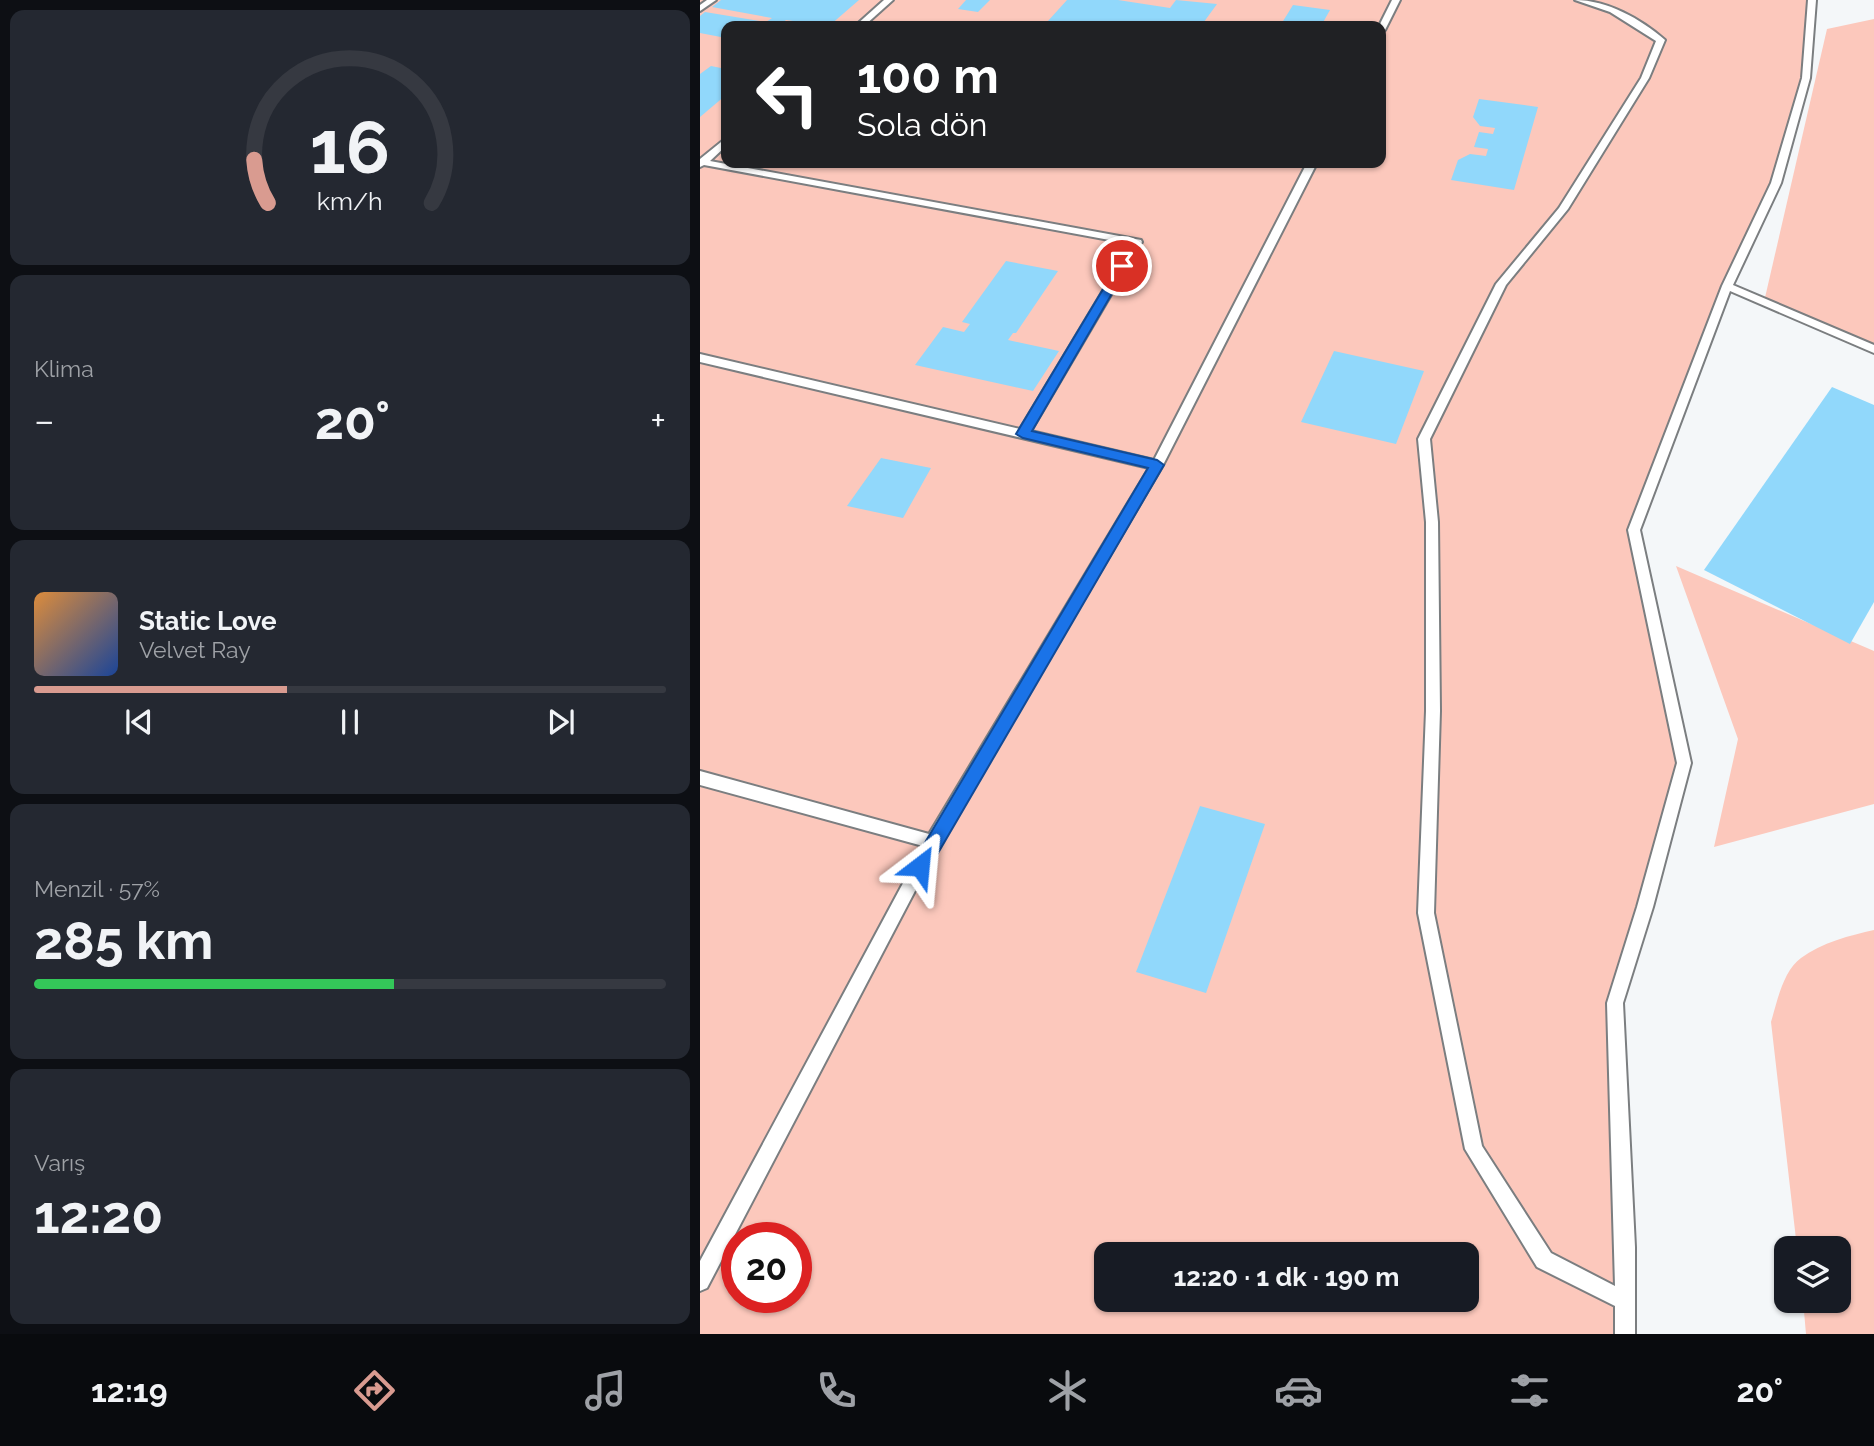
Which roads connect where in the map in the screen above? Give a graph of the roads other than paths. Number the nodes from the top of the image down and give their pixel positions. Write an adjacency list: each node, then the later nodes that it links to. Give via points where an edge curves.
1 (712, 0): 6 (lane)
2 (889, 0): 7 (lane)
3 (1396, 0): 8 (lane)
4 (1579, 0): 22 (lane, via 1613,10 1661,40 1645,78 1570,198 1501,284 1424,439 1433,522 1426,913 1474,1149 1544,1260)
5 (1812, 0): 14 (lane, via 1806,78 1776,183)
6 (700, 9)
7 (865, 21)
8 (1386, 21)
9 (721, 145): 10 (lane)
10 (701, 163): 11 (lane)
11 (721, 167)
12 (729, 168): 17 (lane, via 1137,242)
13 (1309, 168): 18 (lane)
14 (1727, 286): 15 (lane); 22 (lane, via 1634,530 1684,763 1615,1003)
15 (1874, 349)
16 (700, 358): 17 (lane)
17 (1023, 434): 18 (lane)
18 (1157, 465): 20 (lane)
19 (700, 778): 20 (lane)
20 (933, 842): 21 (lane)
21 (700, 1281)
22 (1625, 1301): 23 (lane)
23 (1625, 1334)

